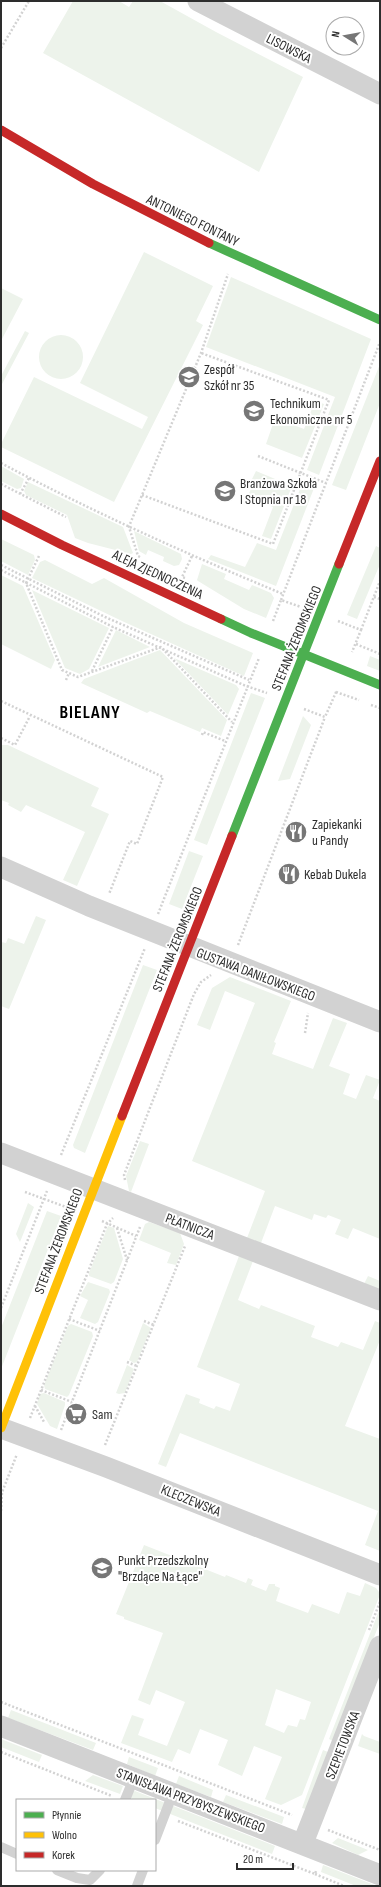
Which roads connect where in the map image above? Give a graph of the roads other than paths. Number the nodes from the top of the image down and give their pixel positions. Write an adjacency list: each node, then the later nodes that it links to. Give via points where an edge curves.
1 (198, 1): 2 (street, LISOWSKA)
2 (380, 94)
3 (1, 130): 4 (main road, ANTONIEGO FONTANY, via 131,206 277,276)
4 (380, 320)
5 (380, 461): 7 (main road, STEFANA ŻEROMSKIEGO)
6 (1, 514): 7 (main road, ALEJA ZJEDNOCZENIA, via 195,607)
7 (304, 655): 8 (main road, ALEJA ZJEDNOCZENIA); 10 (main road, STEFANA ŻEROMSKIEGO)
8 (380, 685)
9 (1, 867): 10 (street, GUSTAWA DANIŁOWSKIEGO)
10 (189, 947): 11 (street, GUSTAWA DANIŁOWSKIEGO); 13 (main road, STEFANA ŻEROMSKIEGO)
11 (380, 1022)
12 (1, 1153): 13 (street, PŁATNICZA)
13 (93, 1188): 14 (street, PŁATNICZA); 15 (main road, STEFANA ŻEROMSKIEGO)
14 (380, 1300)
15 (1, 1428): 16 (street, KLECZEWSKA)
16 (380, 1575)
17 (380, 1646): 23 (street, SZEPIETOWSKA)
18 (1, 1726): 19 (street, STANISŁAWA PRZYBYSZEWSKIEGO)
19 (134, 1778): 20 (street, STANISŁAWA PRZYBYSZEWSKIEGO); 21 (lane)
20 (173, 1793): 22 (lane); 23 (street, STANISŁAWA PRZYBYSZEWSKIEGO)
21 (120, 1799)
22 (156, 1837)
23 (304, 1844): 29 (street, STANISŁAWA PRZYBYSZEWSKIEGO)
24 (1, 1847): 25 (lane)
25 (16, 1854)
26 (60, 1871): 27 (lane, via 90,1880)
27 (99, 1871)
28 (143, 1871): 30 (lane)
29 (380, 1875)
30 (137, 1886)

